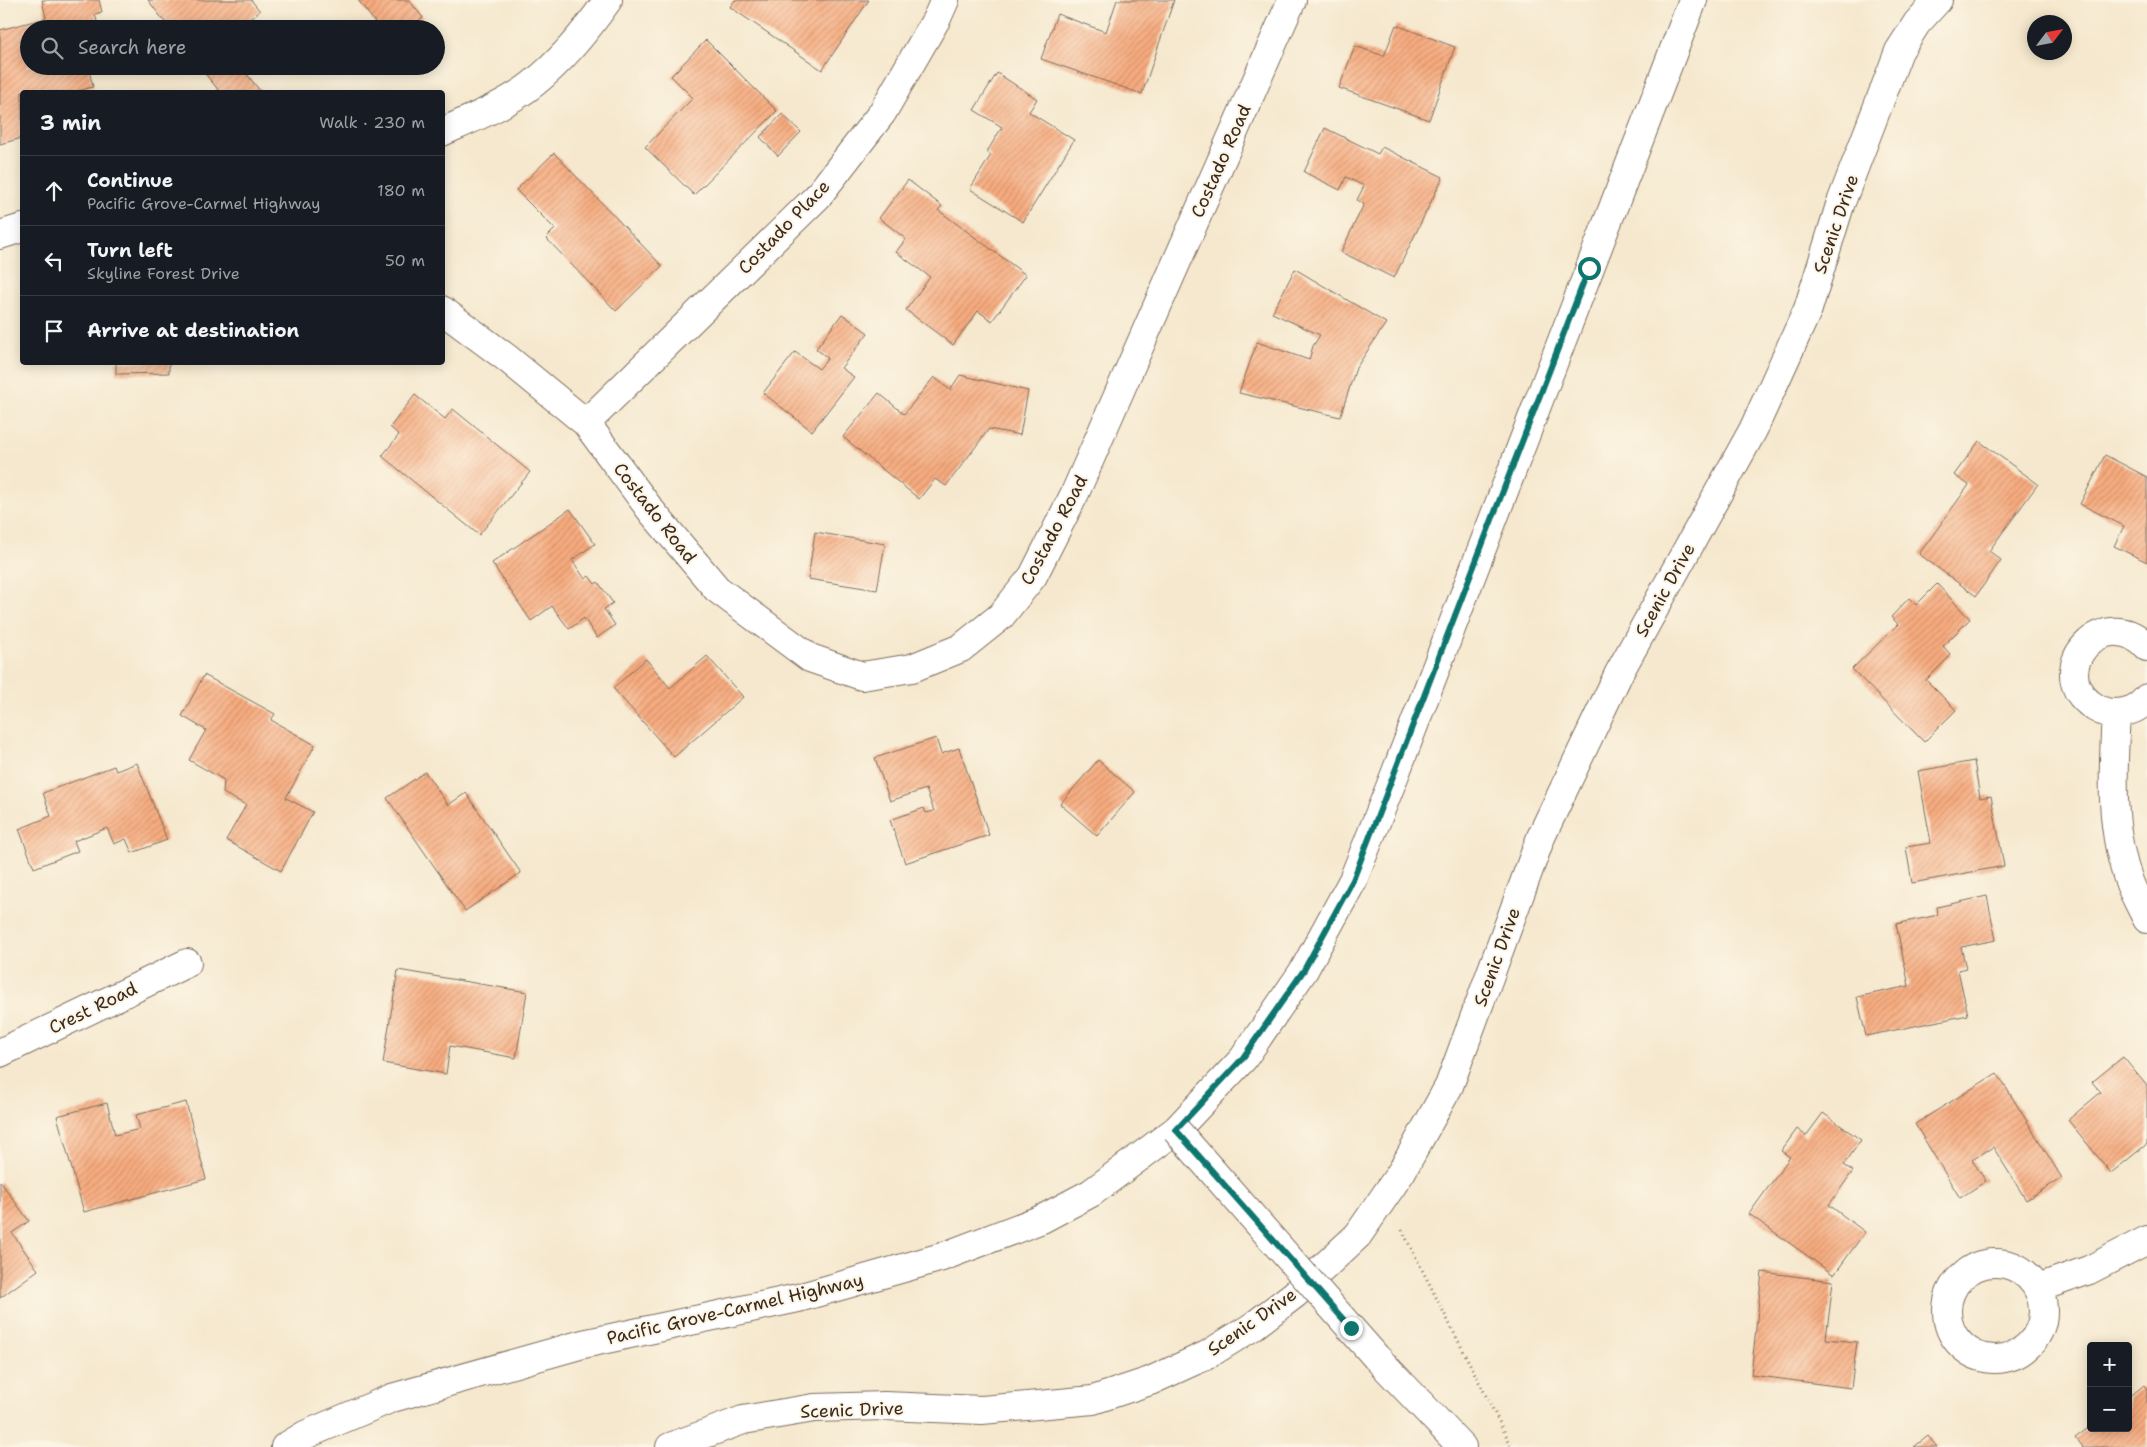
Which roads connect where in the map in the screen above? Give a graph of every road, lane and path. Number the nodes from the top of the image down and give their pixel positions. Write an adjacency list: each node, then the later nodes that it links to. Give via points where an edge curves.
1 (608, 0): 6 (street, via 569,51 533,84 482,114)
2 (945, 0): 10 (street, Costado Place, via 882,113 817,197)
3 (1292, 0): 10 (street, Costado Road, via 1075,493 1033,576 1001,616 961,648 912,668 862,676 810,658 717,589 652,512)
4 (1693, 0): 17 (street, Pacific Grove-Carmel Highway, via 1353,880 1304,970 1242,1059)
5 (1938, 0): 18 (street, Scenic Drive, via 1917,23 1899,51 1840,205 1808,309 1753,430 1611,691 1541,837 1449,1086)
6 (445, 131)
7 (20, 229): 8 (street)
8 (0, 235)
9 (445, 312): 10 (street, Costado Road)
10 (586, 423)
11 (2147, 648): 13 (street, via 2129,634 2116,632 2096,636 2081,650 2074,676 2078,688 2095,709)
12 (2147, 698): 13 (street, via 2135,709)
13 (2116, 713): 14 (street, via 2112,795 2118,840 2130,884)
14 (2147, 919)
15 (187, 962): 16 (street, Crest Road)
16 (0, 1054)
17 (1176, 1130): 21 (street, Pacific Grove-Carmel Highway, via 1091,1193 1050,1215 942,1256 798,1298 582,1344 392,1398 305,1435); 23 (street, bridge, via 1376,1357)
18 (1385, 1196): 22 (street, Scenic Drive, via 1358,1234 1295,1294 1208,1355 1150,1381 1093,1400 982,1410 885,1406 814,1408 743,1420); 24 (path)
19 (2147, 1240): 20 (street, via 2089,1270)
20 (2038, 1288)
21 (285, 1447)
22 (670, 1447)
23 (1462, 1447)
24 (1512, 1447)

